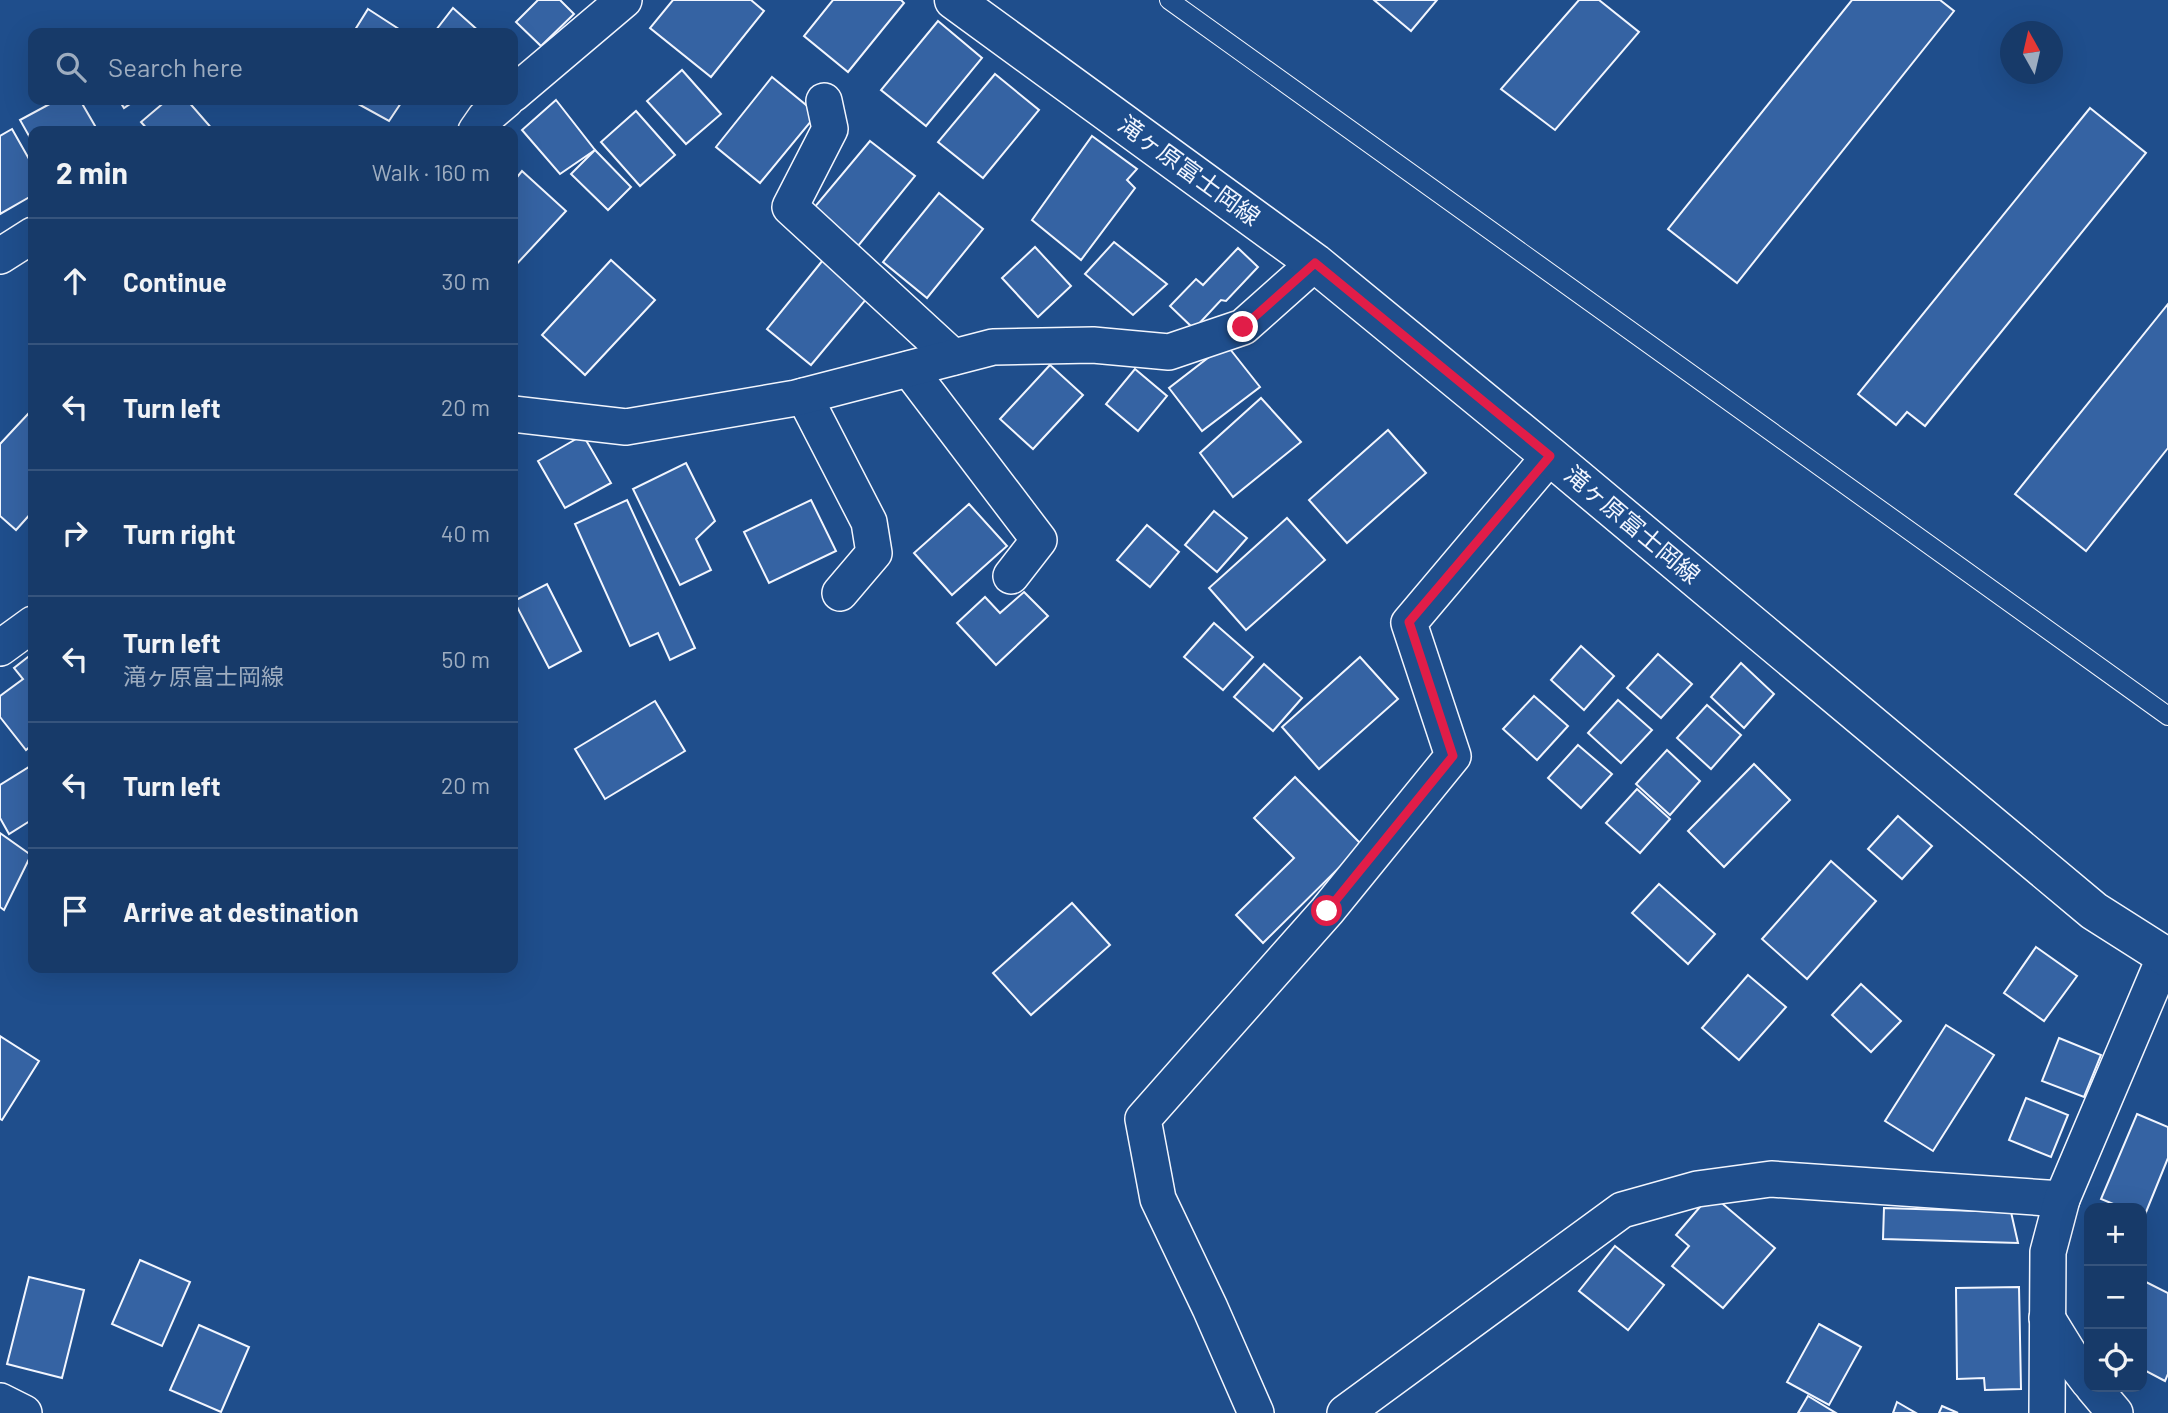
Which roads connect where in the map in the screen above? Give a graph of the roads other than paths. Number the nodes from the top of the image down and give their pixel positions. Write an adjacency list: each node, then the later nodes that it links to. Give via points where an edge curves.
1 (624, 0): 4 (street)
2 (954, 0): 10 (main road, 滝ヶ原富士岡線)
3 (1169, 0): 18 (lane)
4 (518, 90)
5 (824, 101): 11 (street, via 830,129 790,207)
6 (500, 105): 7 (street)
7 (479, 126)
8 (28, 238): 9 (street)
9 (0, 256)
10 (1315, 263): 11 (street, via 1243,327 1169,352 1055,345 993,347); 15 (main road, 滝ヶ原富士岡線)
11 (953, 357): 12 (street)
12 (909, 369): 13 (street); 16 (street, via 1039,541)
13 (804, 396): 14 (street, via 626,427); 17 (street, via 869,522 874,553)
14 (518, 415)
15 (1550, 456): 19 (main road, 滝ヶ原富士岡線, via 2094,911); 26 (street, via 1409,622 1453,756 1327,911 1143,1119 1158,1199)
16 (1011, 576)
17 (840, 593)
18 (2168, 716)
19 (2166, 957): 20 (street)
20 (2062, 1199): 21 (street, via 2048,1252); 27 (street, via 1771,1179 1697,1189 1622,1209)
21 (2047, 1318): 22 (street); 28 (street)
22 (2084, 1375)
23 (2098, 1392): 29 (street)
24 (0, 1401): 25 (street)
25 (24, 1413)
26 (1256, 1413)
27 (1345, 1413)
28 (2047, 1413)
29 (2115, 1413)

